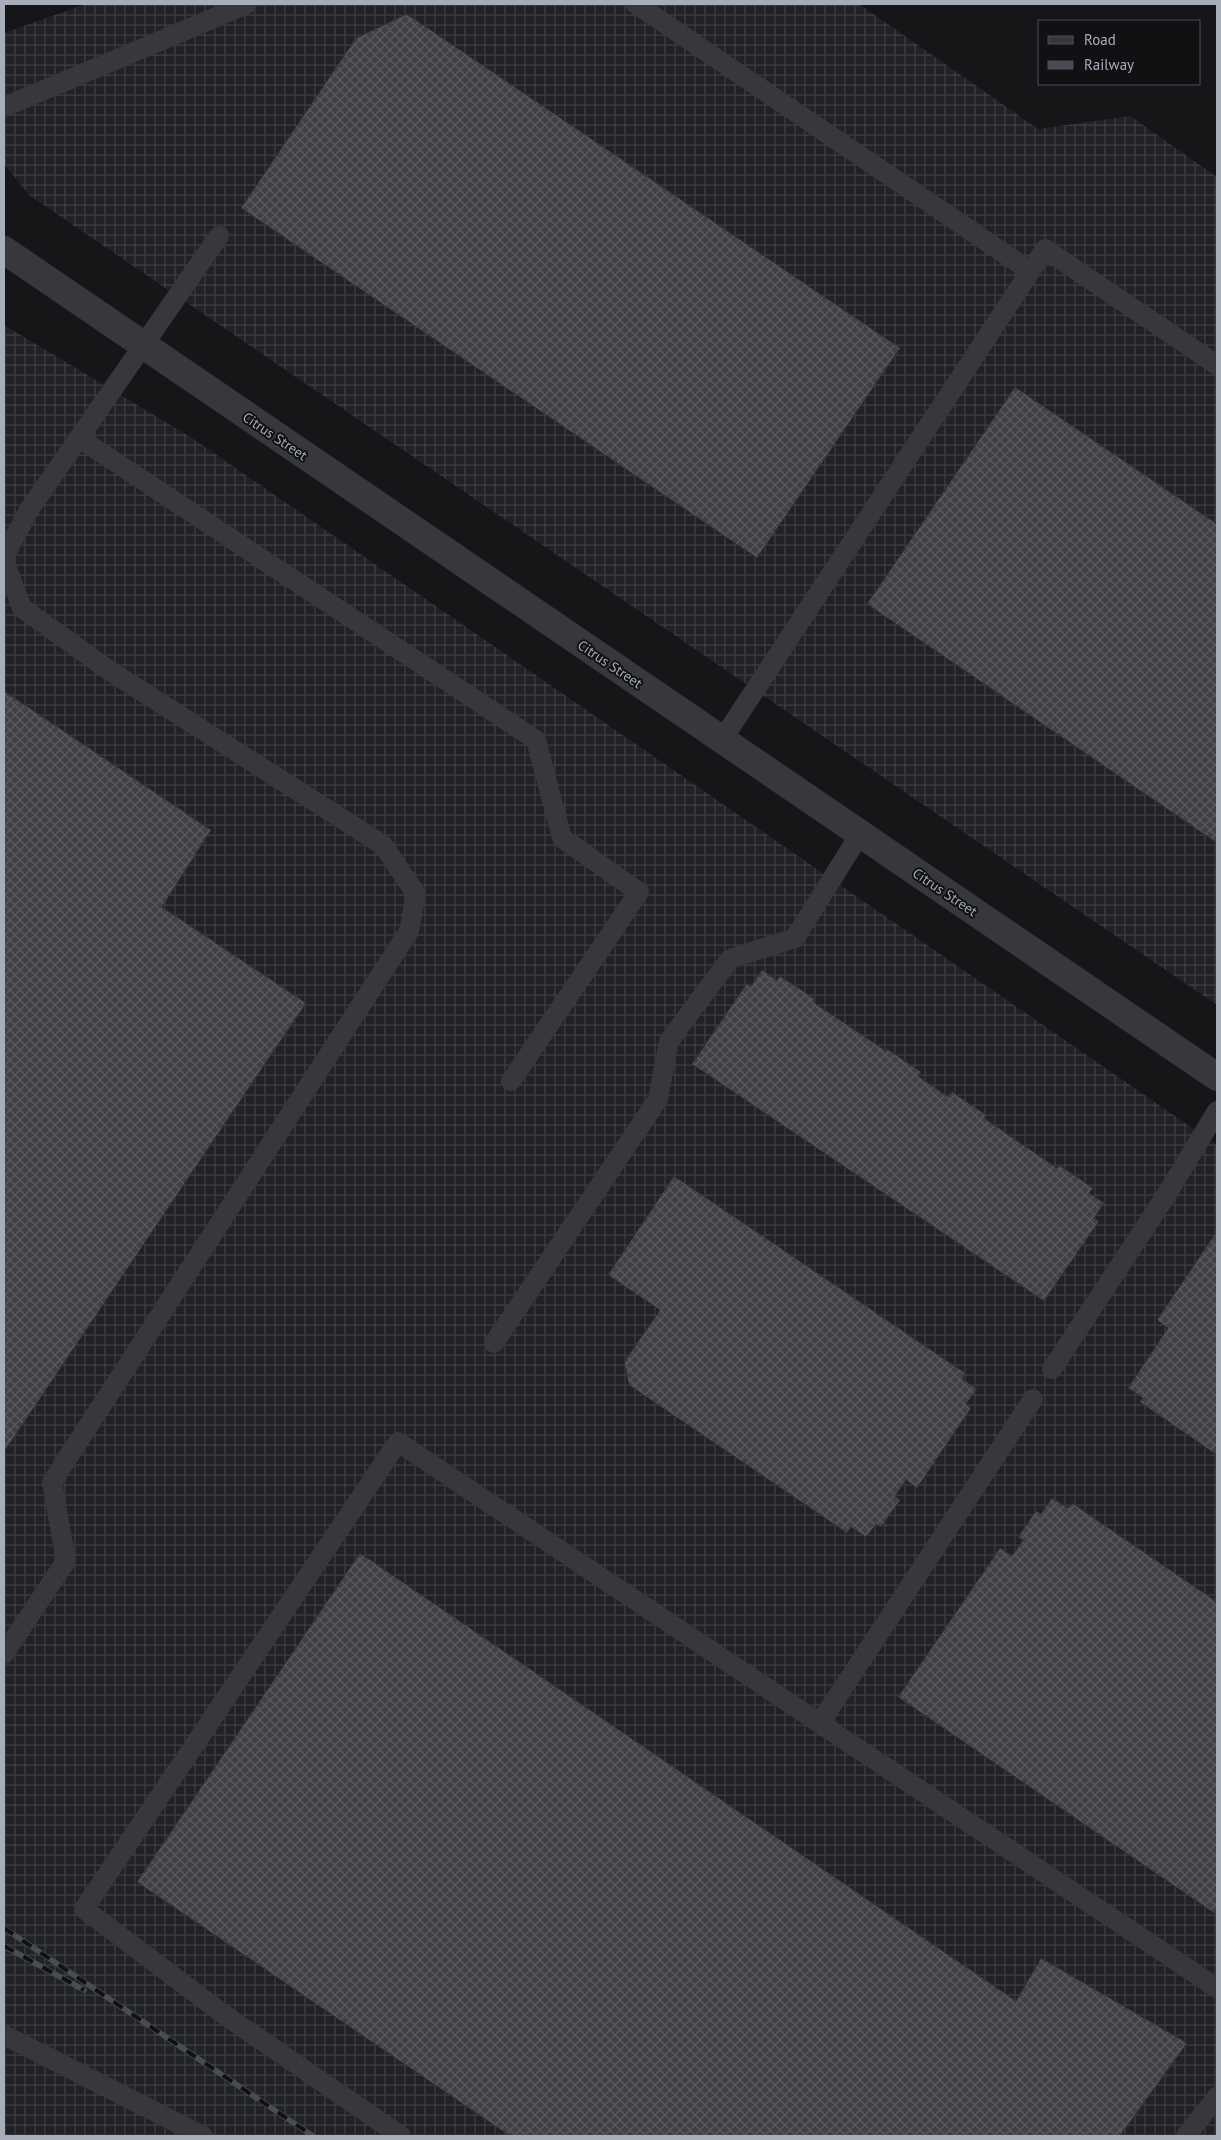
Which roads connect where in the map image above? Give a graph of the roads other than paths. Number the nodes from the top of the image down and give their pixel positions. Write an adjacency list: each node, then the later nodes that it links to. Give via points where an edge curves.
1 (247, 4): 3 (lane)
2 (636, 4): 6 (lane)
3 (4, 106)
4 (219, 236): 7 (lane)
5 (4, 250): 7 (street, Citrus Street)
6 (1030, 271): 8 (lane, via 1045,248); 12 (lane)
7 (143, 347): 9 (lane); 12 (street, Citrus Street)
8 (1217, 365)
9 (79, 438): 10 (lane, via 29,510); 15 (lane, via 536,740 562,838 639,892)
10 (4, 557)
11 (4, 561): 20 (lane, via 22,608 110,671 383,845 416,894 409,931 52,1482 66,1561)
12 (722, 740): 13 (street, Citrus Street)
13 (860, 834): 14 (street, Citrus Street); 17 (lane, via 795,938 730,959 669,1041 658,1099)
14 (1217, 1077)
15 (511, 1081)
16 (1217, 1111): 18 (lane, via 1167,1194)
17 (494, 1343)
18 (1052, 1369)
19 (1033, 1400): 21 (lane)
20 (4, 1654)
21 (820, 1724): 22 (lane); 26 (lane, via 398,1442 84,1909 226,2016)
22 (1217, 1988)
23 (4, 2035): 25 (lane)
24 (1217, 2097): 27 (lane)
25 (203, 2136)
26 (400, 2136)
27 (1186, 2136)

